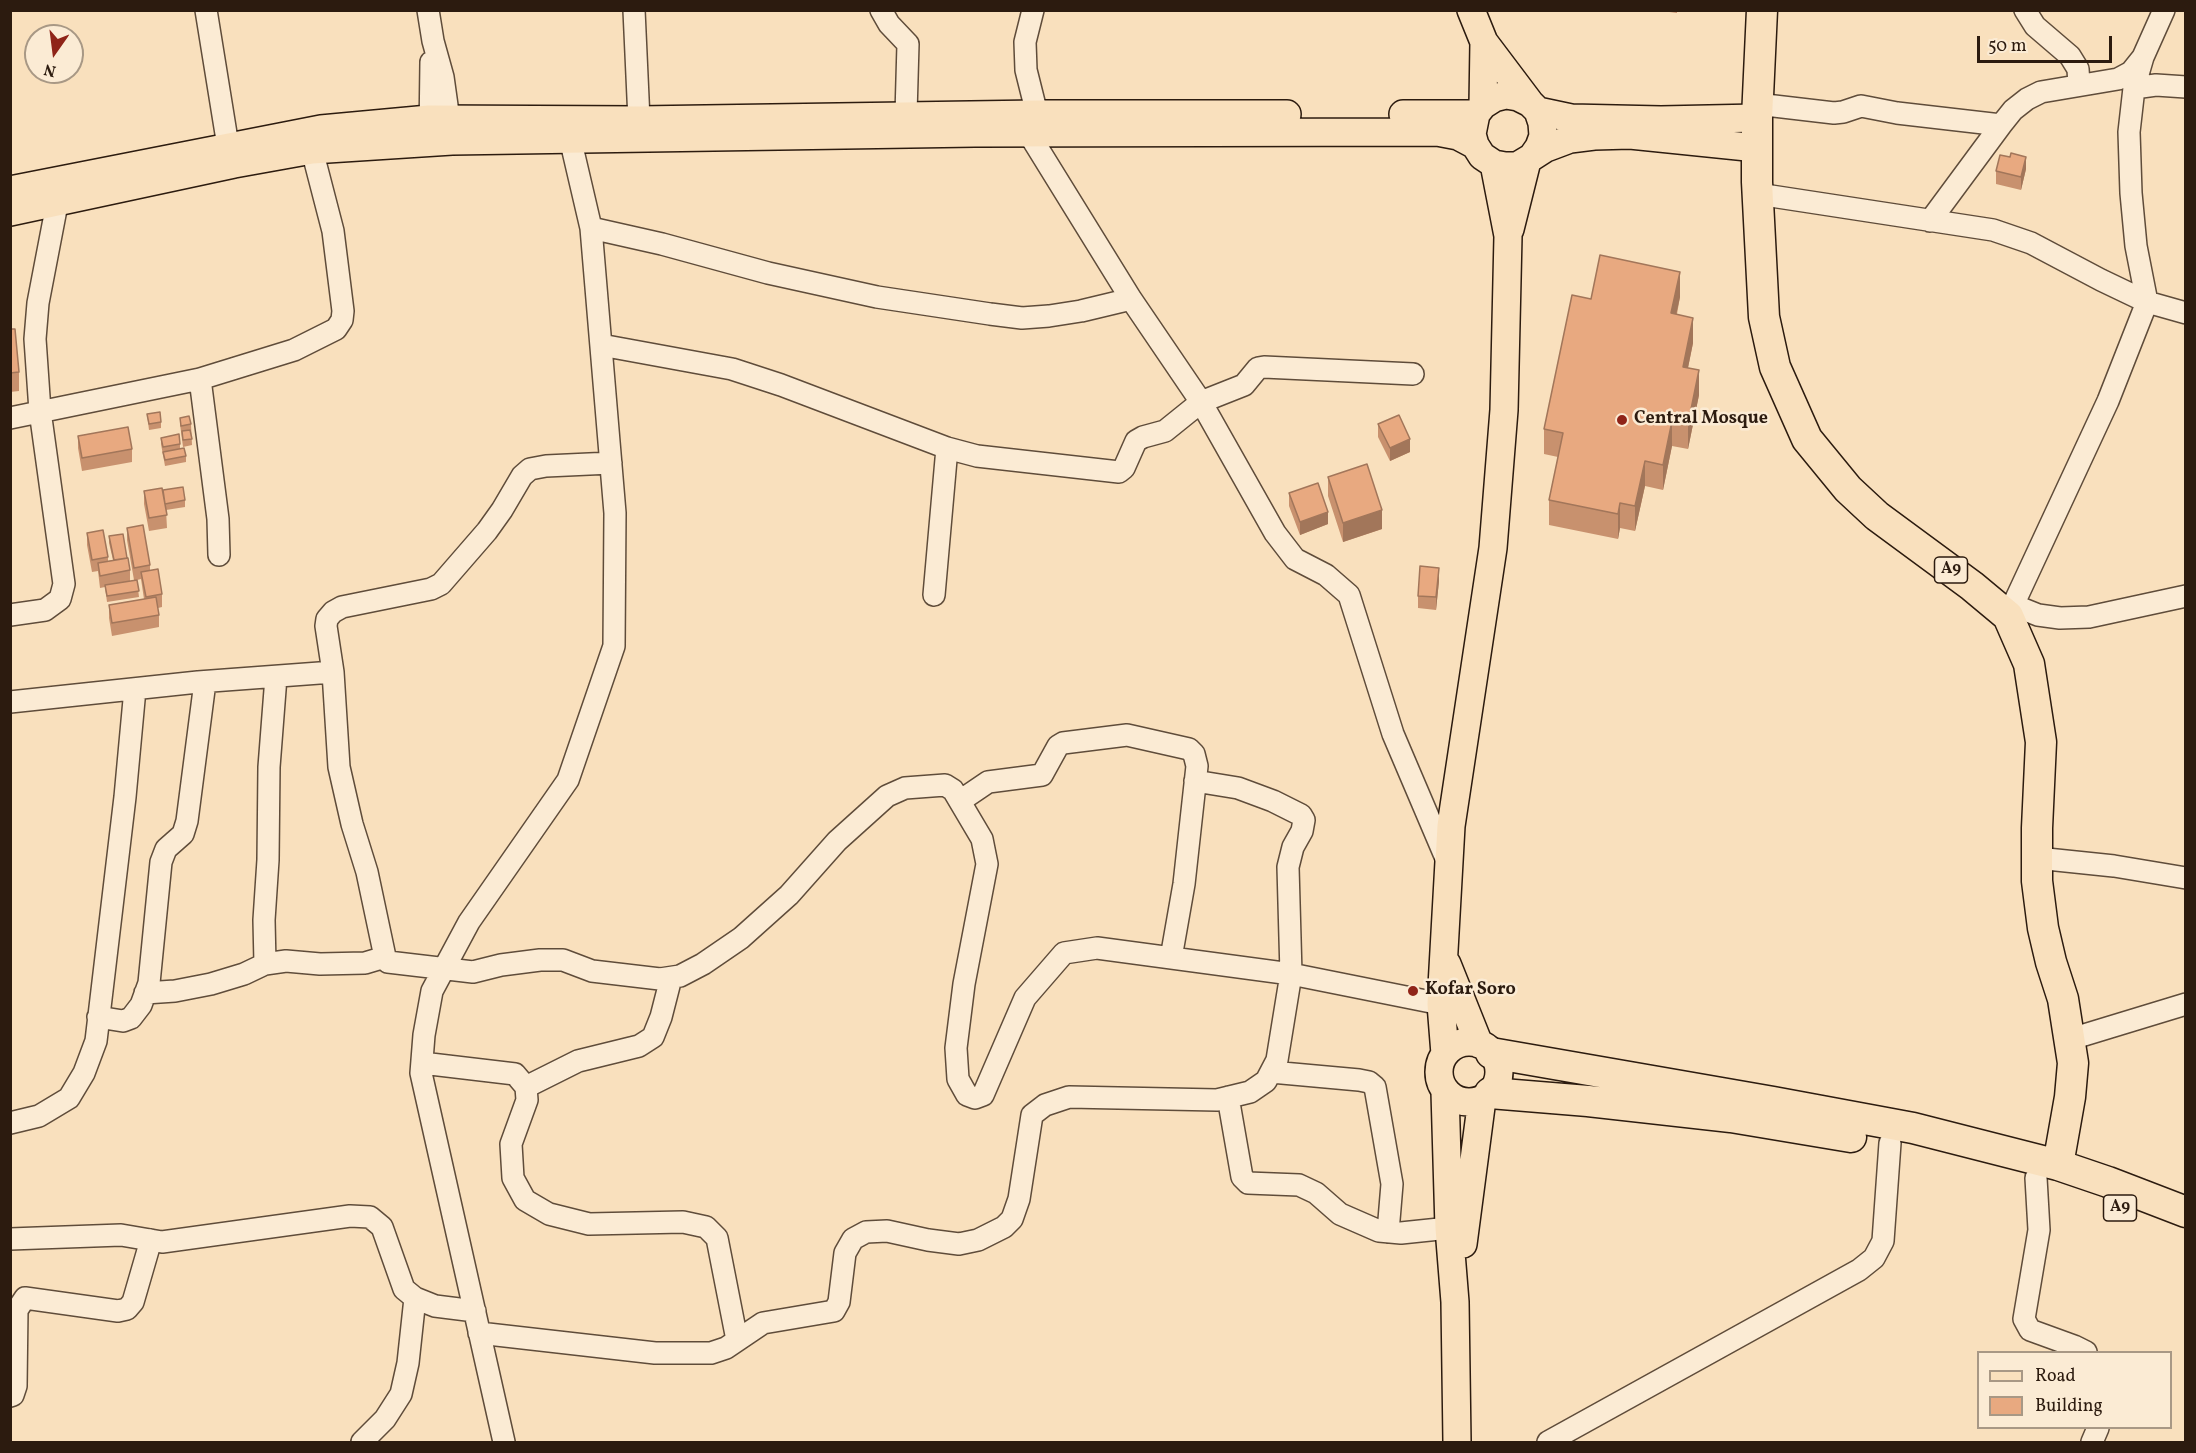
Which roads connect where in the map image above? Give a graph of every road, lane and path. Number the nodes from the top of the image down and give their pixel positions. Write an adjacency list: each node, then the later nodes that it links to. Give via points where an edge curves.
1 (206, 10): 25 (street)
2 (428, 10): 22 (street, via 443,77)
3 (634, 10): 19 (street)
4 (881, 10): 18 (street, via 908,44)
5 (1033, 10): 20 (street, via 1025,42)
6 (1471, 10): 10 (main road)
7 (1762, 10): 17 (highway, A9)
8 (2025, 10): 12 (street, via 2035,26 2070,56 2078,69)
9 (2163, 10): 11 (street)
10 (1484, 42): 15 (main road); 16 (main road)
11 (2143, 57): 12 (street, via 2118,80); 14 (street)
12 (2079, 86): 21 (street, via 2041,92 2027,99)
13 (2186, 87): 14 (street)
14 (2134, 88): 38 (street, via 2129,132 2131,193)
15 (1534, 107): 16 (main road, via 1506,95 1494,98); 17 (main road, via 1571,118 1661,120); 28 (main road, via 1543,136)
16 (1480, 110): 20 (main road); 24 (main road, via 1472,135)
17 (1757, 111): 21 (street, via 1843,112 1861,106); 26 (highway, A9)
18 (906, 114): 19 (main road); 20 (main road)
19 (639, 120): 22 (main road)
20 (1033, 124): 23 (main road, via 963,133); 24 (main road, via 1437,132 1458,136); 37 (street)
21 (2001, 125): 34 (street)
22 (440, 130): 23 (main road); 25 (main road, via 321,129); 27 (main road)
23 (570, 138): 35 (street)
24 (1475, 145): 29 (main road)
25 (228, 146): 30 (main road)
26 (1757, 148): 28 (main road, via 1630,135 1594,136 1546,147); 31 (highway, A9)
27 (312, 150): 32 (main road); 42 (street, via 333,231 342,321 336,329 294,350)
28 (1530, 159): 29 (main road, via 1517,166); 36 (main road)
29 (1494, 164): 36 (main road)
30 (10, 190)
31 (1758, 194): 34 (street); 51 (highway, A9, via 1764,317 1775,367 1807,439 1848,489 1877,516)
32 (57, 204): 33 (main road); 44 (street, via 35,339)
33 (10, 212)
34 (1930, 221): 38 (street, via 1993,230 2031,243)
35 (591, 228): 37 (street, via 877,297 968,311 1022,318 1081,311); 40 (street)
36 (1508, 236): 61 (main road, via 1504,410 1493,548 1451,826)
37 (1131, 299): 43 (street)
38 (2147, 302): 39 (street); 51 (street, via 2108,401)
39 (2186, 313)
40 (601, 345): 46 (street, via 732,369); 47 (street)
41 (1413, 374): 43 (street, via 1264,367 1252,373 1244,385)
42 (200, 379): 44 (street); 48 (street, via 217,508)
43 (1202, 402): 46 (street, via 1165,431 1136,441 1119,472 977,456); 61 (street, via 1275,533 1295,559 1326,575 1349,596 1393,734)
44 (40, 411): 45 (street); 52 (street, via 64,584 60,598 45,609)
45 (10, 418)
46 (947, 448): 49 (street)
47 (611, 463): 53 (street, via 530,469 487,531 441,584 333,612 326,626); 67 (street, via 615,513 614,646 568,780 470,922)
48 (219, 555)
49 (934, 595)
50 (2186, 596): 51 (street, via 2089,617 2060,618)
51 (2011, 611): 60 (highway, A9, via 2029,664 2041,742)
52 (10, 615)
53 (333, 672): 54 (street); 63 (street, via 339,767)
54 (276, 677): 55 (street); 66 (street, via 269,767)
55 (204, 682): 56 (street); 70 (street, via 187,821 183,834 165,849 161,862 153,953)
56 (135, 689): 57 (street); 73 (street)
57 (10, 702)
58 (1195, 781): 59 (street, via 1197,766 1189,749 1128,735 1063,743 1042,775 988,782); 65 (street); 68 (street, via 1238,788 1305,820 1288,867)
59 (960, 801): 65 (street, via 982,839 987,864 956,1048 958,1079 967,1095 982,1095 1025,998 1064,953 1097,948); 69 (street, via 945,785 905,788 887,796 741,938 703,964)
60 (2037, 858): 62 (street); 74 (highway, A9, via 2043,928)
61 (1449, 864): 64 (main road)
62 (2186, 878)
63 (385, 957): 66 (street, via 365,963); 67 (street, via 397,964)
64 (1445, 957): 71 (main road); 75 (main road)
65 (1171, 958): 68 (street)
66 (264, 964): 70 (street, via 210,984)
67 (444, 968): 69 (street, via 473,972 520,962 563,960 592,971); 77 (street, via 432,991)
68 (1291, 974): 71 (street); 78 (street, via 1277,1060)
69 (671, 978): 79 (street, via 653,1037 639,1046 578,1061)
70 (145, 993): 73 (street, via 141,1005 127,1021)
71 (1441, 1004): 76 (main road)
72 (2186, 1004): 74 (street)
73 (98, 1017): 83 (street, via 96,1041 69,1098 39,1116)
74 (2071, 1039): 85 (highway, A9, via 2070,1097)
75 (1485, 1049): 76 (main road, via 1467,1042); 81 (main road, via 1496,1061 1499,1072 1497,1084); 85 (highway, via 1913,1128)
76 (1445, 1054): 80 (main road, via 1438,1073)
77 (422, 1063): 79 (street, via 515,1074); 94 (street)
78 (1270, 1072): 82 (street, via 1266,1081 1250,1092); 88 (street, via 1359,1080 1375,1087 1392,1184)
79 (526, 1087): 96 (street, via 527,1100 511,1144 513,1178 525,1200 549,1214 589,1224 683,1221 706,1227 717,1238)
80 (1445, 1092): 81 (main road, via 1463,1102); 87 (main road)
81 (1486, 1096): 84 (highway, via 1588,1101 1731,1117); 93 (main road)
82 (1228, 1097): 88 (street, via 1242,1177 1248,1183 1299,1185 1316,1193 1340,1214); 96 (street, via 1068,1097 1045,1104 1032,1115 1019,1199 1012,1219 1004,1227 959,1244 887,1230 866,1232 853,1239 845,1253 839,1302 834,1311 763,1323)
83 (10, 1123)
84 (1890, 1143): 85 (highway); 103 (street, via 1883,1241 1874,1258 1859,1270)
85 (2050, 1176): 86 (highway, A9, via 2108,1182); 89 (highway, A9); 97 (street, via 2024,1319 2030,1329)
86 (2186, 1212)
87 (1449, 1228): 88 (street); 93 (main road)
88 (1388, 1232)
89 (2186, 1232)
90 (10, 1239): 91 (street, via 121,1235)
91 (152, 1240): 92 (street, via 175,1241 350,1216 370,1217 382,1227 404,1289); 98 (street, via 133,1302 127,1309 25,1298 17,1310 16,1386)
92 (415, 1298): 94 (street, via 435,1306); 100 (street, via 401,1394 385,1419)
93 (1455, 1302): 102 (main road)
94 (475, 1311): 95 (street)
95 (479, 1333): 96 (street, via 655,1353 711,1353); 101 (street)
96 (737, 1340)
97 (2083, 1351)
98 (10, 1396)
99 (2098, 1429): 104 (street)
100 (362, 1443)
101 (504, 1443)
102 (1456, 1443)
103 (1548, 1443)
104 (2092, 1443)

